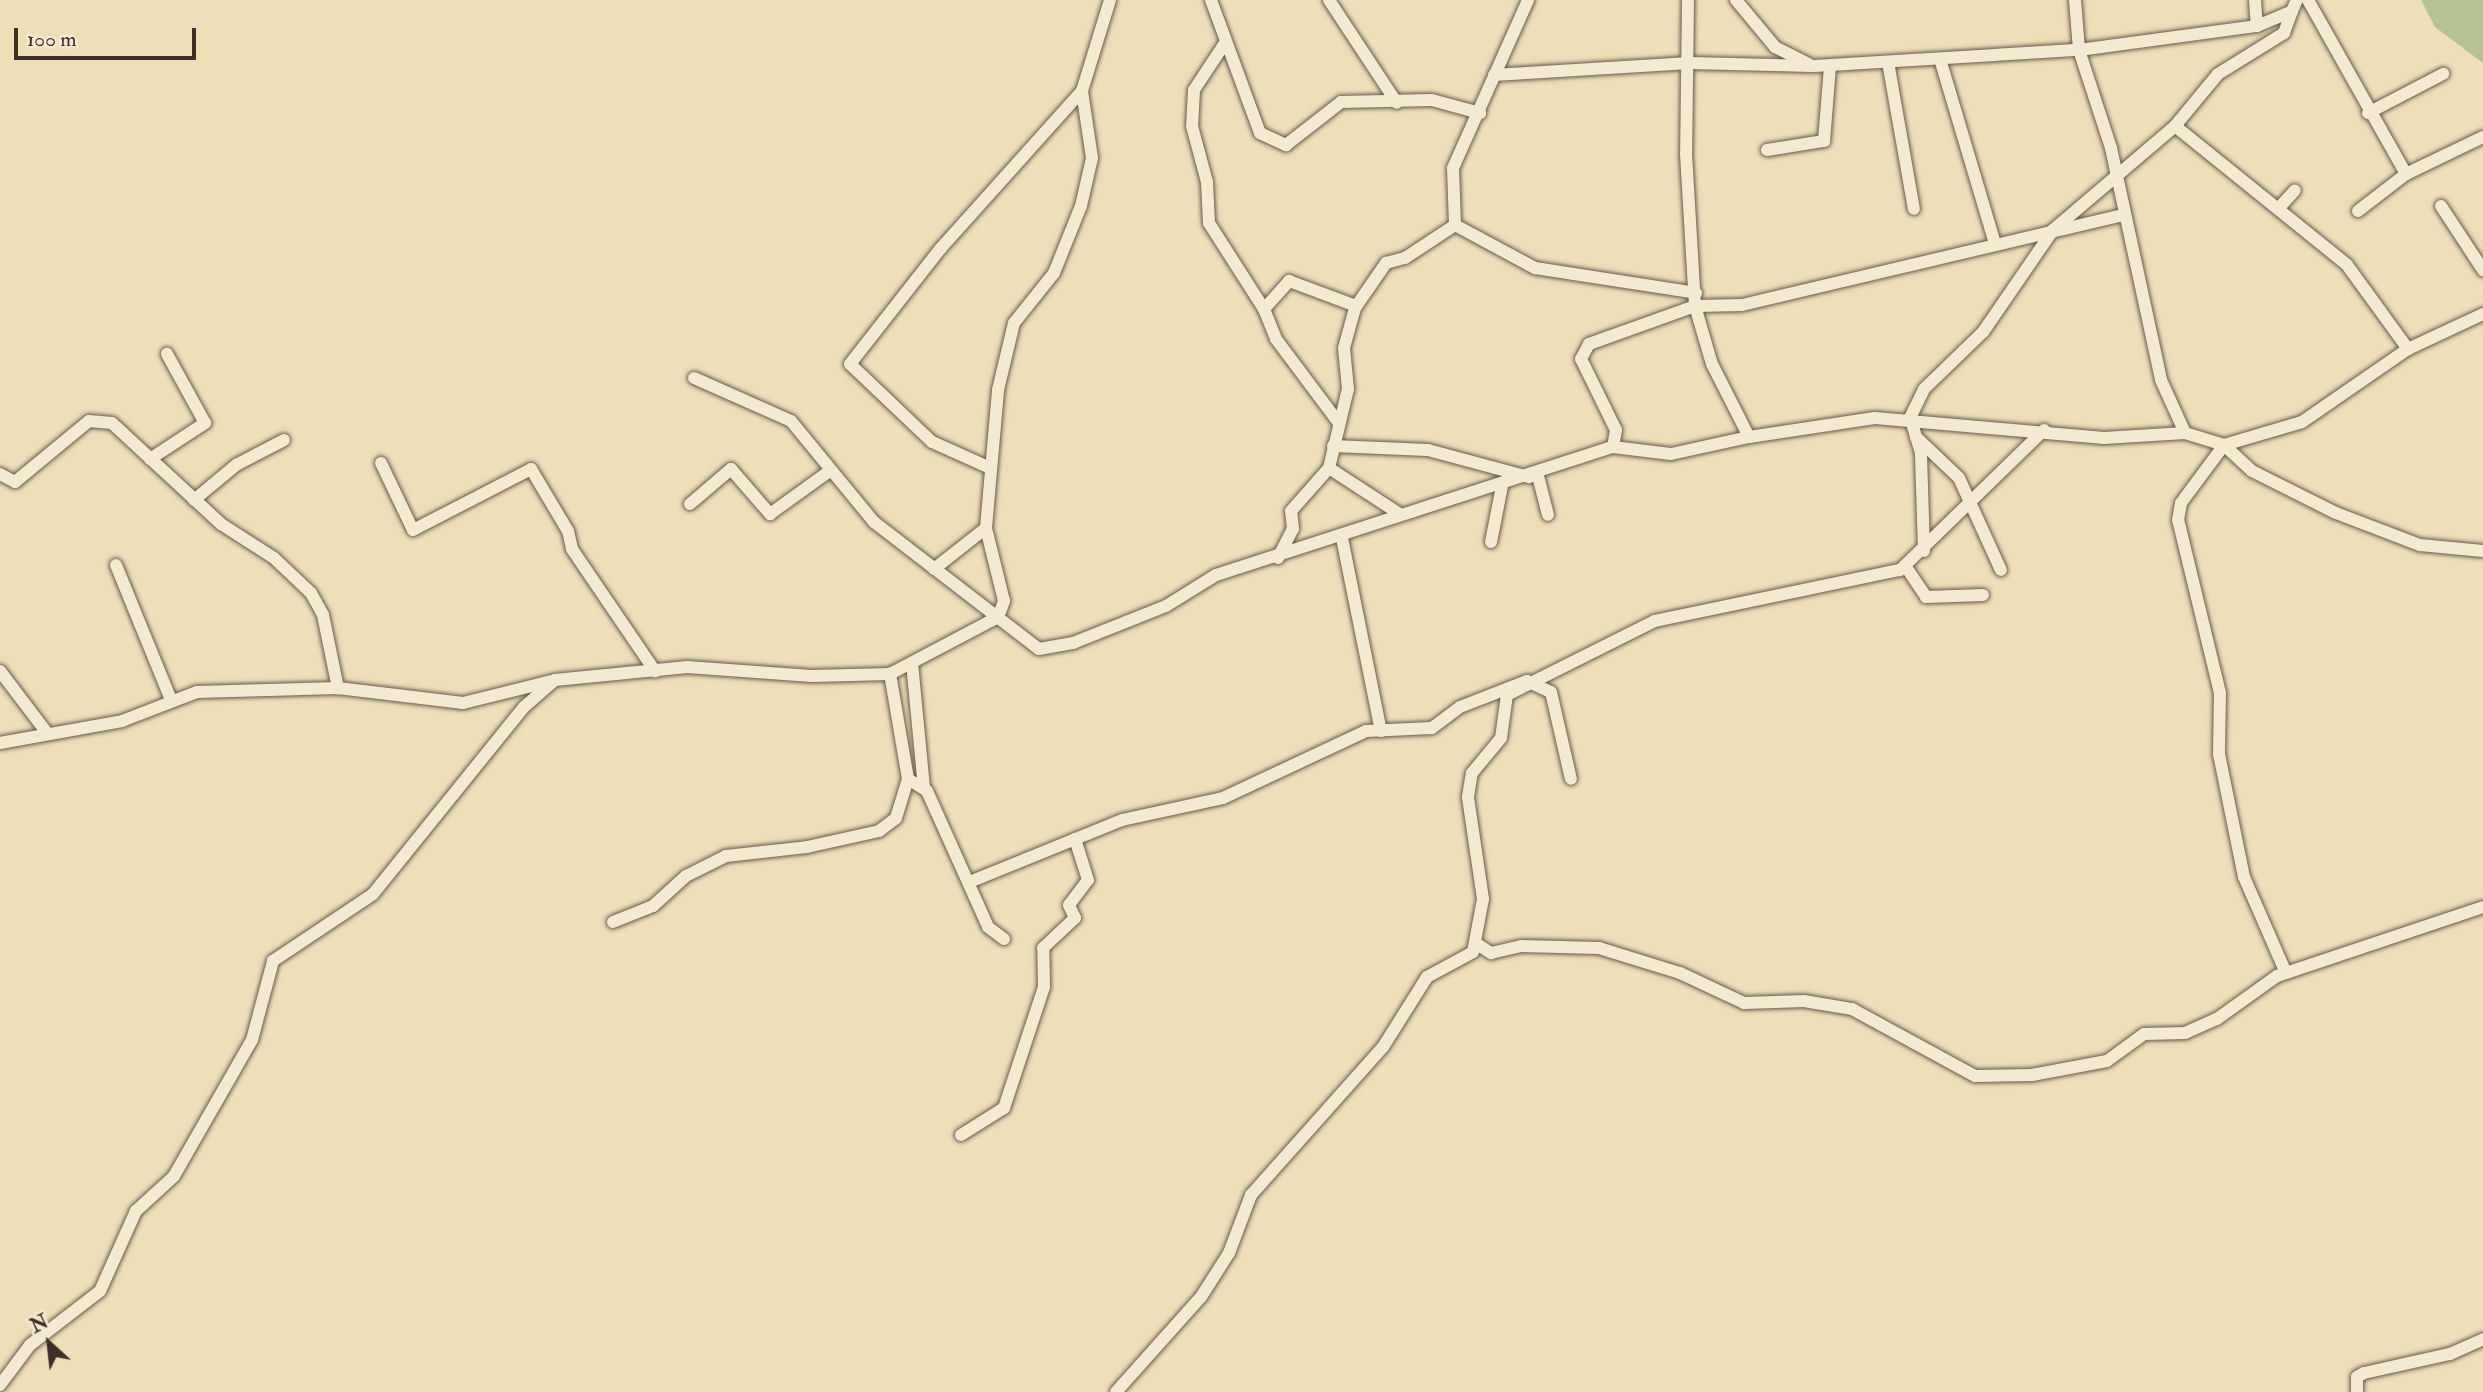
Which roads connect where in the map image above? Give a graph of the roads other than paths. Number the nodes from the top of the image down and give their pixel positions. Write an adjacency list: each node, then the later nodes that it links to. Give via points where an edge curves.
1 (1110, 0): 21 (street)
2 (1211, 0): 12 (street)
3 (1329, 0): 22 (street)
4 (1528, 0): 20 (street)
5 (1688, 0): 16 (street)
6 (1736, 0): 17 (street, via 1775,47)
7 (2075, 0): 13 (street)
8 (2255, 0): 11 (street)
9 (2308, 0): 24 (street)
10 (2295, 6): 11 (street); 25 (street, via 2284,33 2218,74)
11 (2257, 26): 13 (street)
12 (1225, 43): 22 (street, via 1260,134 1286,145 1341,102); 42 (street, via 1194,90 1192,126 1207,182 1209,223)
13 (2079, 50): 14 (street); 29 (street)
14 (1940, 59): 15 (street); 38 (street)
15 (1888, 62): 18 (street); 32 (street)
16 (1690, 63): 17 (street); 20 (street); 40 (street, via 1686,154)
17 (1814, 66): 18 (street)
18 (1830, 66): 27 (street, via 1824,141)
19 (2443, 74): 24 (street)
20 (1494, 75): 23 (street)
21 (1082, 91): 59 (street, via 1092,158 1082,206 1054,273 1014,323); 59 (street, via 941,248 850,364 932,443)
22 (1396, 103): 23 (street, via 1432,100)
23 (1480, 113): 36 (street, via 1453,168)
24 (2368, 113): 28 (street)
25 (2175, 126): 29 (street); 33 (street)
26 (2483, 137): 28 (street)
27 (1767, 149)
28 (2406, 173): 34 (street)
29 (2118, 179): 35 (street); 37 (street)
30 (2295, 190): 33 (street)
31 (2441, 206): 39 (street)
32 (1914, 209)
33 (2278, 209): 44 (street, via 2347,265)
34 (2358, 211)
35 (2123, 215): 37 (street); 50 (street, via 2161,380)
36 (1455, 225): 40 (street, via 1535,268); 41 (street, via 1405,258 1386,262)
37 (2053, 230): 38 (street); 47 (street, via 1983,332 1924,389)
38 (1995, 244): 40 (street, via 1742,305)
39 (2483, 270)
40 (1696, 299): 51 (street, via 1712,364); 56 (street, via 1581,351 1616,430)
41 (1356, 306): 42 (street, via 1289,281); 48 (street, via 1344,348 1348,389)
42 (1264, 309): 48 (street, via 1276,339)
43 (2483, 314): 44 (street)
44 (2408, 349): 54 (street, via 2302,422)
45 (167, 354): 57 (street, via 205,423)
46 (694, 378): 61 (street, via 778,411)
47 (1910, 418): 49 (street); 51 (street); 52 (street)
48 (1338, 422): 55 (street)
49 (2044, 430): 50 (street, via 2104,438); 65 (street)
50 (2185, 433): 54 (street)
51 (1749, 437): 56 (street, via 1671,454)
52 (1916, 437): 65 (street, via 1945,462); 73 (street)
53 (285, 440): 66 (street, via 236,465)
54 (2224, 445): 74 (street, via 2252,471 2336,513 2420,545); 102 (street, via 2181,503 2178,520 2220,693 2219,754 2244,877)
55 (1334, 446): 60 (street); 63 (street, via 1439,451)
56 (1613, 447): 63 (street)
57 (150, 459): 62 (street, via 100,418 15,482); 66 (street)
58 (381, 463): 84 (street, via 414,530 531,469 568,531 572,549)
59 (988, 467): 70 (street)
60 (1329, 468): 68 (street); 75 (street, via 1291,512 1293,529)
61 (831, 470): 67 (street, via 770,514 731,469); 78 (street, via 874,522)
62 (0, 474)
63 (1533, 476): 64 (street); 69 (street)
64 (1502, 486): 68 (street); 72 (street)
65 (1968, 498): 73 (street); 79 (street)
66 (194, 500): 88 (street, via 311,593 323,615)
67 (690, 504)
68 (1398, 513): 71 (street)
69 (1548, 515)
70 (986, 528): 78 (street); 81 (street, via 1004,601)
71 (1342, 538): 75 (street); 90 (street)
72 (1491, 542)
73 (1924, 551): 77 (street)
74 (2483, 551)
75 (1278, 558): 81 (street, via 1216,575 1166,606 1073,643 1039,649)
76 (116, 565): 89 (street)
77 (1906, 567): 80 (street, via 1926,597); 87 (street, via 1655,621)
78 (934, 569): 81 (street)
79 (2001, 570)
80 (1983, 595)
81 (998, 617): 82 (street)
82 (912, 663): 85 (street); 95 (street)
83 (0, 671): 91 (street)
84 (655, 671): 85 (street); 86 (street)
85 (890, 674): 93 (street)
86 (555, 680): 88 (street, via 463,703); 105 (street, via 524,707 373,894 274,961 252,1040 174,1176 136,1212 100,1291 30,1345)
87 (1527, 681): 90 (street, via 1460,707 1432,728); 94 (street, via 1551,692); 101 (street, via 1507,695 1501,738 1472,773 1468,797 1483,899)
88 (338, 688): 89 (street, via 197,692)
89 (172, 700): 91 (street, via 122,721)
90 (1381, 731): 96 (street, via 1366,731 1223,798 1122,820)
91 (47, 733): 92 (street)
92 (0, 743)
93 (908, 779): 95 (street); 99 (street, via 903,809 878,831 807,847 726,856 686,876 653,906)
94 (1571, 779)
95 (924, 788): 97 (street)
96 (1075, 839): 97 (street); 103 (street, via 1088,880 1069,905 1075,918 1043,948 1044,987 1004,1108)
97 (972, 881): 100 (street, via 988,927)
98 (2483, 907): 102 (street)
99 (613, 922)
100 (1004, 939)
101 (1476, 944): 102 (street, via 1491,953 1521,946 1599,948 1680,973 1744,1003 1804,1001 1852,1009 1933,1058 1988,1076 2088,1067 2144,1034 2185,1033 2217,1019 2254,989); 106 (street, via 1470,955 1427,977 1383,1047 1251,1195 1221,1269)
102 (2286, 973)
103 (961, 1135)
104 (2483, 1339): 107 (street, via 2450,1354 2364,1373 2357,1377)
105 (0, 1385)
106 (1116, 1392)
107 (2357, 1392)

